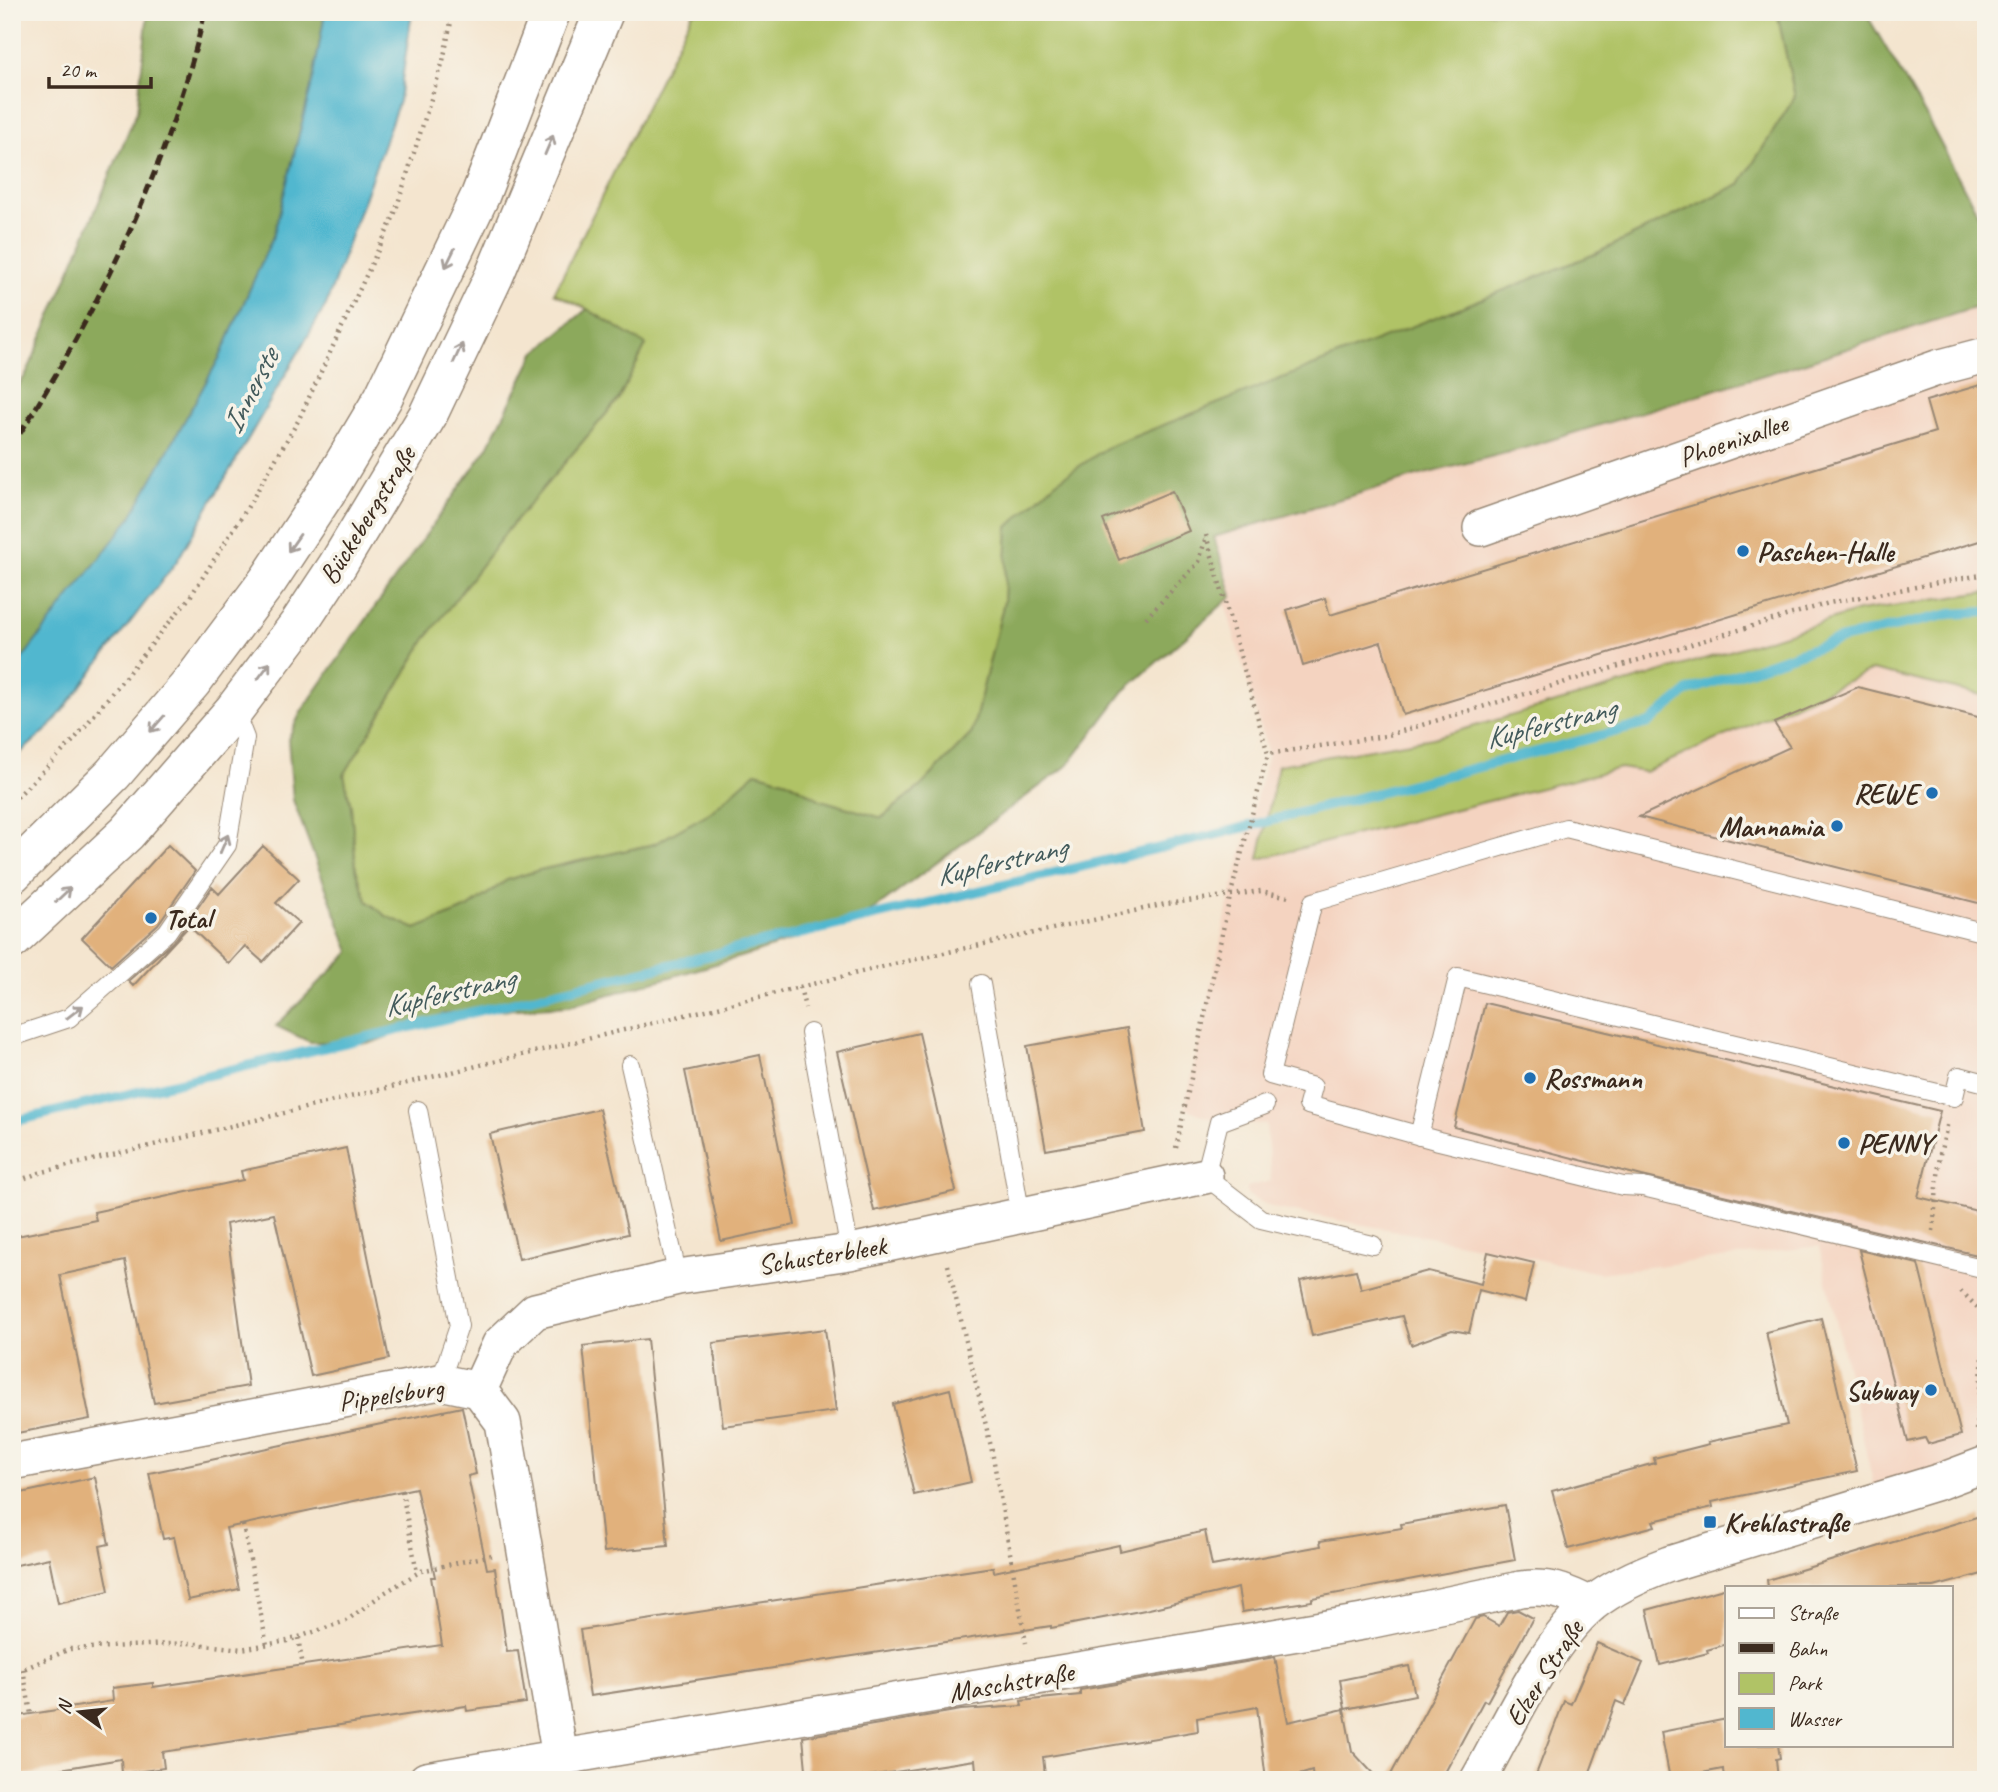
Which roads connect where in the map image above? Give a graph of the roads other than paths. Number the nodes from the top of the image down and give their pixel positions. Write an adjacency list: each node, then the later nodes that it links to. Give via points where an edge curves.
1 (551, 12): 8 (highway, Bückebergstraße, one-way to 8, via 474,209 383,398 317,507 192,682 113,774)
2 (604, 12): 4 (highway, Bückebergstraße)
3 (619, 12): 4 (highway)
4 (585, 60): 7 (highway, Bückebergstraße, one-way to 4, via 298,625 428,415 494,276)
5 (1986, 355): 6 (street, Phoenixallee, via 1937,368)
6 (1481, 528)
7 (234, 710): 10 (highway, Bückebergstraße, one-way to 7, via 127,833); 13 (lane, one-way to 7, via 69,1018 167,932 227,845 245,738)
8 (12, 874)
9 (1986, 933): 18 (lane, via 1566,828 1313,902 1270,1075 1313,1087 1308,1105)
10 (12, 940)
11 (981, 984): 20 (lane)
12 (810, 1033): 22 (lane)
13 (12, 1037)
14 (629, 1065): 24 (lane)
15 (1986, 1083): 18 (lane, via 1959,1076 1954,1097 1458,977)
16 (1265, 1105): 19 (lane, via 1219,1122)
17 (418, 1110): 25 (lane, via 459,1326)
18 (1419, 1136): 23 (lane)
19 (1205, 1176): 20 (street, Schusterbleek); 21 (lane, via 1261,1219)
20 (1021, 1216): 22 (street, Schusterbleek)
21 (1373, 1245)
22 (849, 1252): 24 (street, Schusterbleek)
23 (1986, 1269)
24 (678, 1277): 26 (street, Schusterbleek, via 535,1311 500,1344)
25 (440, 1382): 26 (street, Pippelsburg); 28 (street, Pippelsburg)
26 (479, 1390): 30 (street, Pippelsburg, via 503,1422)
27 (1981, 1449): 29 (street, Elzer Straße, via 1941,1482 1668,1564 1632,1579)
28 (12, 1462)
29 (1591, 1605): 30 (street, Maschstraße, via 1555,1588 1521,1589 1363,1622); 32 (street, Elzer Straße, via 1555,1646)
30 (560, 1757): 31 (street, Maschstraße)
31 (426, 1780)
32 (1478, 1780)

